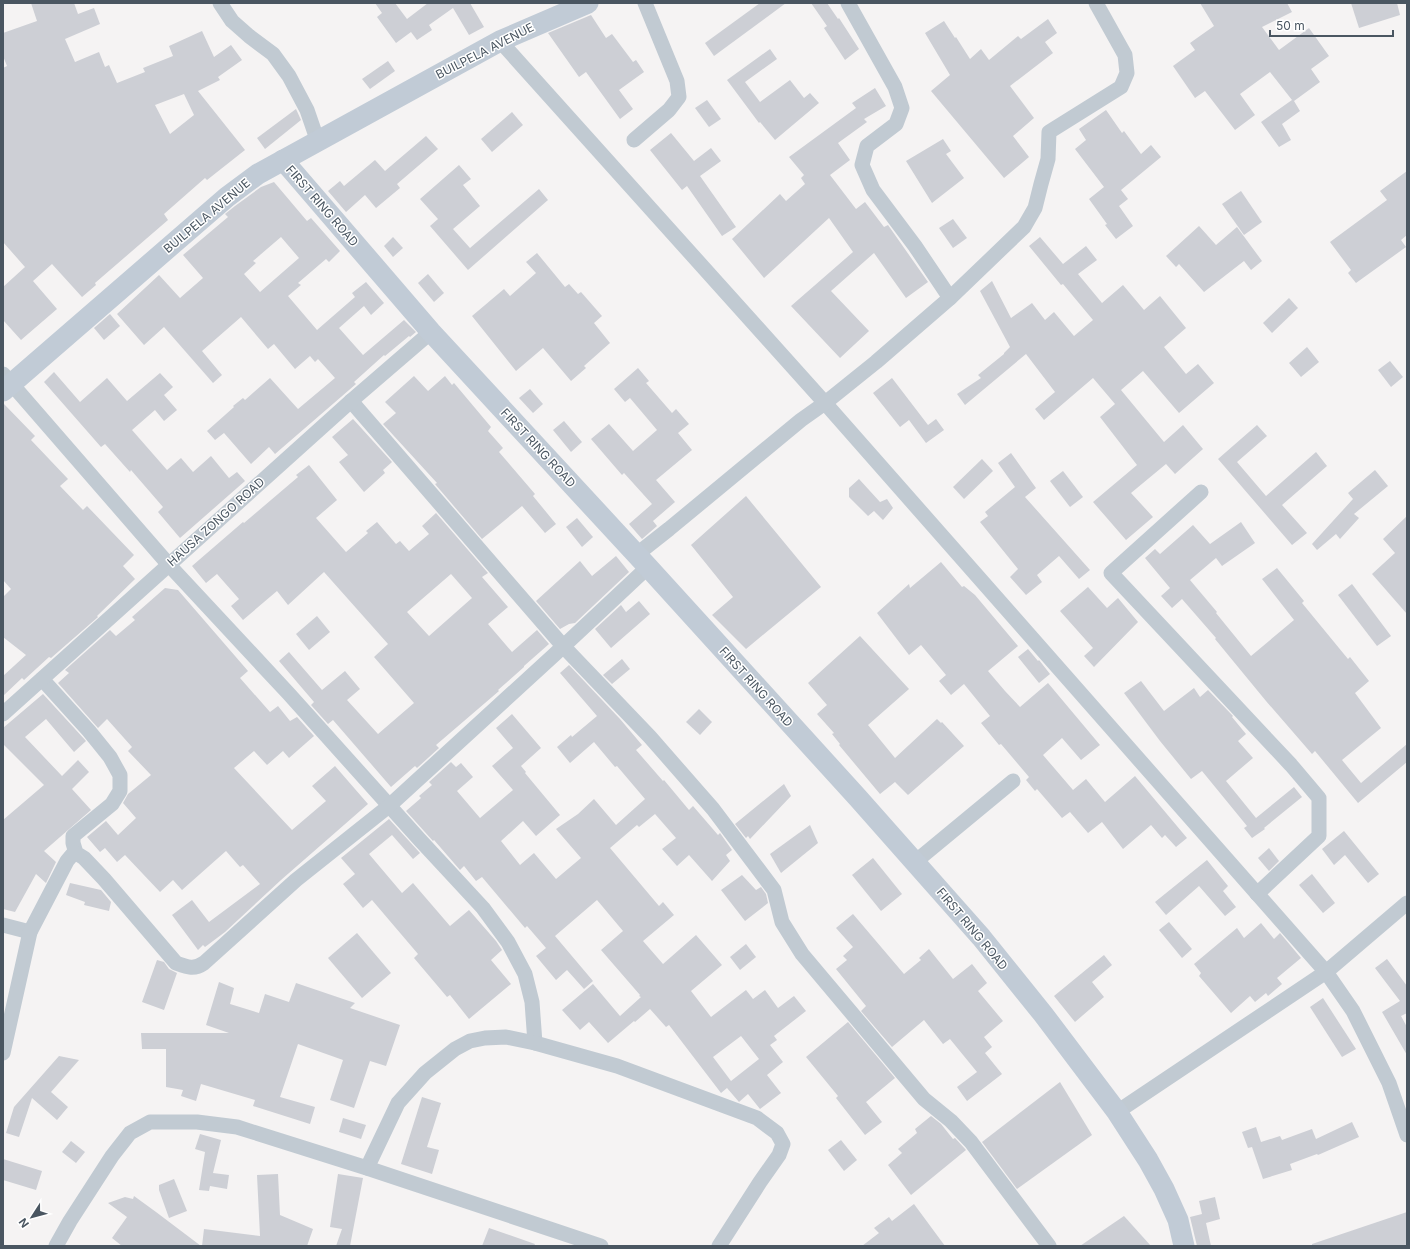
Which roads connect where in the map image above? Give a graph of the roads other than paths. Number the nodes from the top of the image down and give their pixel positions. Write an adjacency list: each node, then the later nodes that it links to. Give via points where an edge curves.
1 (220, 3): 8 (street, via 232,21 273,54 290,76 307,110)
2 (588, 3): 6 (street, BUILPELA AVENUE)
3 (645, 3): 7 (street, via 677,81 679,97 669,110)
4 (848, 3): 10 (street, via 895,87 902,108 896,124 867,146 862,165 873,190)
5 (1096, 3): 10 (street, via 1125,55 1127,73 1121,86 1049,132 1048,159 1042,184 1035,208 1024,227)
6 (500, 41): 8 (street, BUILPELA AVENUE); 14 (street)
7 (634, 140)
8 (318, 142): 9 (street, BUILPELA AVENUE)
9 (283, 160): 11 (street, FIRST RING ROAD); 12 (street, BUILPELA AVENUE, via 227,196)
10 (950, 298): 14 (street)
11 (431, 332): 13 (street, HAUSA ZONGO ROAD); 16 (street, FIRST RING ROAD)
12 (6, 383): 17 (street)
13 (351, 401): 17 (street, HAUSA ZONGO ROAD); 18 (street)
14 (825, 403): 16 (street, via 669,529); 25 (street)
15 (1201, 492): 25 (street, via 1111,573 1319,798 1320,836)
16 (642, 561): 18 (street); 24 (street, FIRST RING ROAD)
17 (169, 565): 19 (street, HAUSA ZONGO ROAD); 22 (street)
18 (563, 646): 22 (street); 38 (street, via 650,737 713,809 774,890 782,922 802,954 924,1099 971,1142)
19 (42, 679): 20 (street, HAUSA ZONGO ROAD); 23 (street, via 89,731 120,775 120,791 112,804 73,836)
20 (3, 714)
21 (1013, 781): 24 (street)
22 (389, 806): 23 (street, via 296,880 204,963 190,968 176,963 104,879); 30 (street, via 483,908 508,942 525,974 532,1002)
23 (76, 853): 28 (street, via 67,861)
24 (915, 862): 32 (street, FIRST RING ROAD, via 981,937)
25 (1257, 894): 29 (street)
26 (1407, 903): 29 (street)
27 (3, 925): 28 (street)
28 (30, 932): 31 (street)
29 (1326, 972): 32 (street); 33 (street, via 1353,1011 1389,1083)
30 (535, 1042): 34 (street, via 506,1037 485,1038 470,1041 454,1049 425,1074 398,1103); 37 (street, via 617,1066 757,1118 777,1133 783,1144 779,1155)
31 (3, 1053)
32 (1117, 1112): 39 (street, FIRST RING ROAD, via 1164,1189 1178,1220)
33 (1407, 1135)
34 (367, 1168): 35 (street, via 237,1127 197,1122 150,1122 130,1133 112,1156); 36 (street)
35 (56, 1246)
36 (600, 1246)
37 (719, 1246)
38 (1049, 1246)
39 (1184, 1246)

